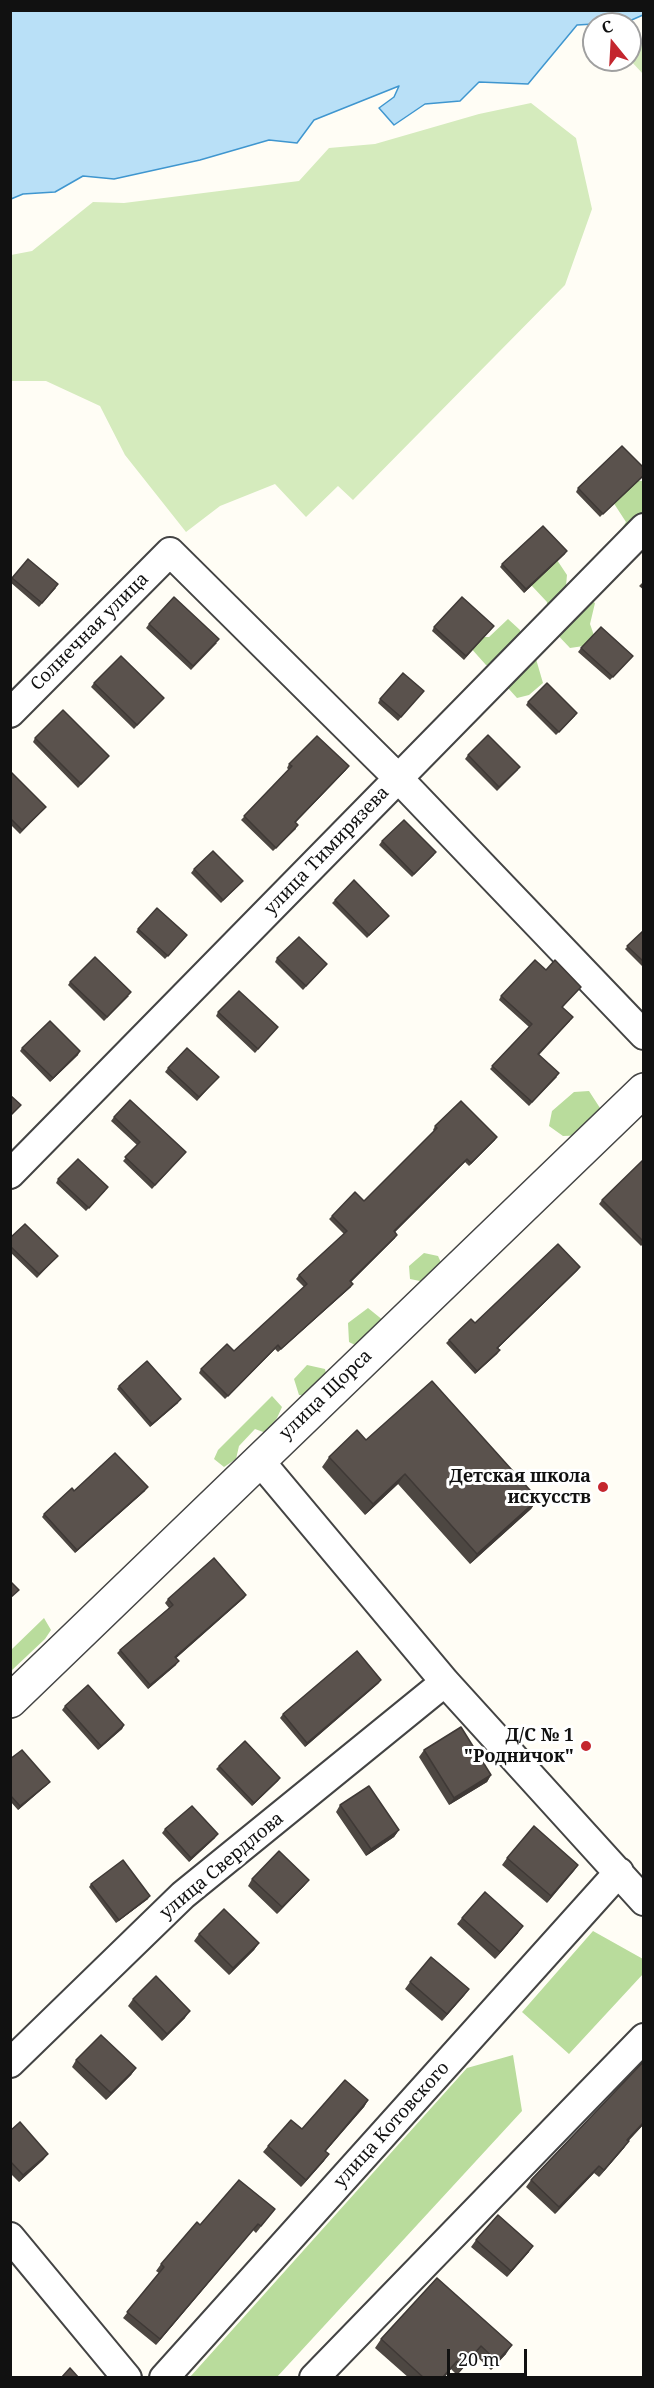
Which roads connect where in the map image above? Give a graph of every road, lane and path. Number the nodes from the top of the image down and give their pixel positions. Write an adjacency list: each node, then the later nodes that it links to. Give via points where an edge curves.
1 (644, 528): 3 (street, улица Тимирязева)
2 (10, 713): 3 (street, Солнечная улица, via 170,552)
3 (398, 778): 4 (street); 6 (street, улица Тимирязева)
4 (644, 1035)
5 (644, 1090): 7 (street, улица Щорса)
6 (10, 1174)
7 (260, 1460): 8 (street); 9 (street, улица Щорса)
8 (445, 1682): 10 (street); 13 (street, улица Свердлова, via 183,1895)
9 (10, 1701)
10 (619, 1872): 11 (street); 16 (street, улица Котовского)
11 (644, 1901)
12 (644, 2038): 17 (street)
13 (10, 2063)
14 (10, 2237): 15 (street)
15 (127, 2378)
16 (164, 2378)
17 (314, 2378)

